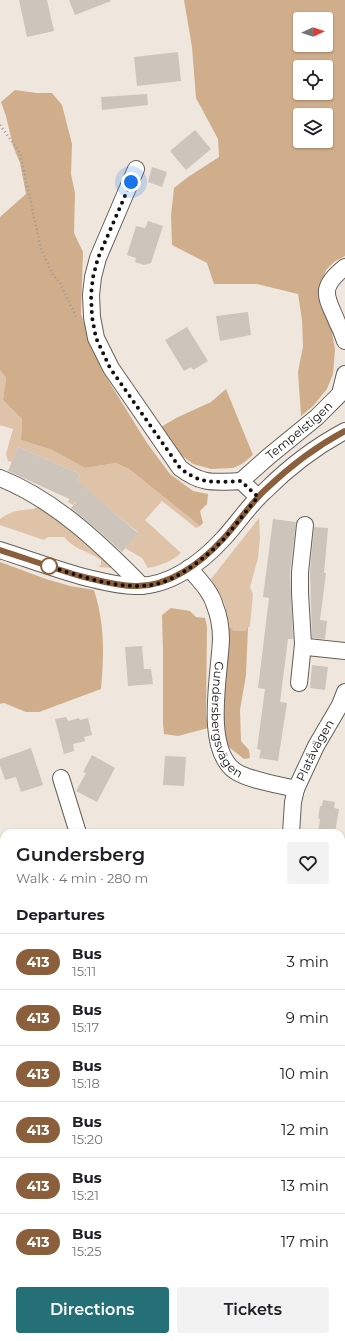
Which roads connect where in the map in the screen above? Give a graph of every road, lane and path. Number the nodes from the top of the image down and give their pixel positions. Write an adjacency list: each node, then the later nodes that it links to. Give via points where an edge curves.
1 (0, 125): 4 (path, via 20,153 41,249)
2 (136, 169): 9 (street, via 94,271 91,295 96,338 110,368 180,468 190,476 203,481)
3 (345, 267): 5 (street, via 332,278 327,290 329,304)
4 (78, 322)
5 (345, 341)
6 (345, 374): 9 (street, Tempelstigen, via 340,394 317,417)
7 (345, 431): 10 (street, via 305,455)
8 (0, 478): 14 (street, via 34,494 77,526 111,554)
9 (241, 481): 10 (street)
10 (258, 497): 13 (street, via 223,540)
11 (305, 525): 15 (street, via 300,572)
12 (0, 550): 14 (street, via 66,572 117,585)
13 (189, 568): 14 (street, via 165,581); 20 (street, Gundersbergsvägen, via 209,592 219,620 221,638 216,714 220,750 235,771)
14 (142, 586)
15 (303, 644): 16 (street, via 307,648); 17 (street)
16 (345, 651)
17 (299, 683)
18 (345, 692): 20 (street, Platåvägen)
19 (61, 778): 21 (street)
20 (296, 789): 22 (street)
21 (77, 829)
22 (291, 829)

